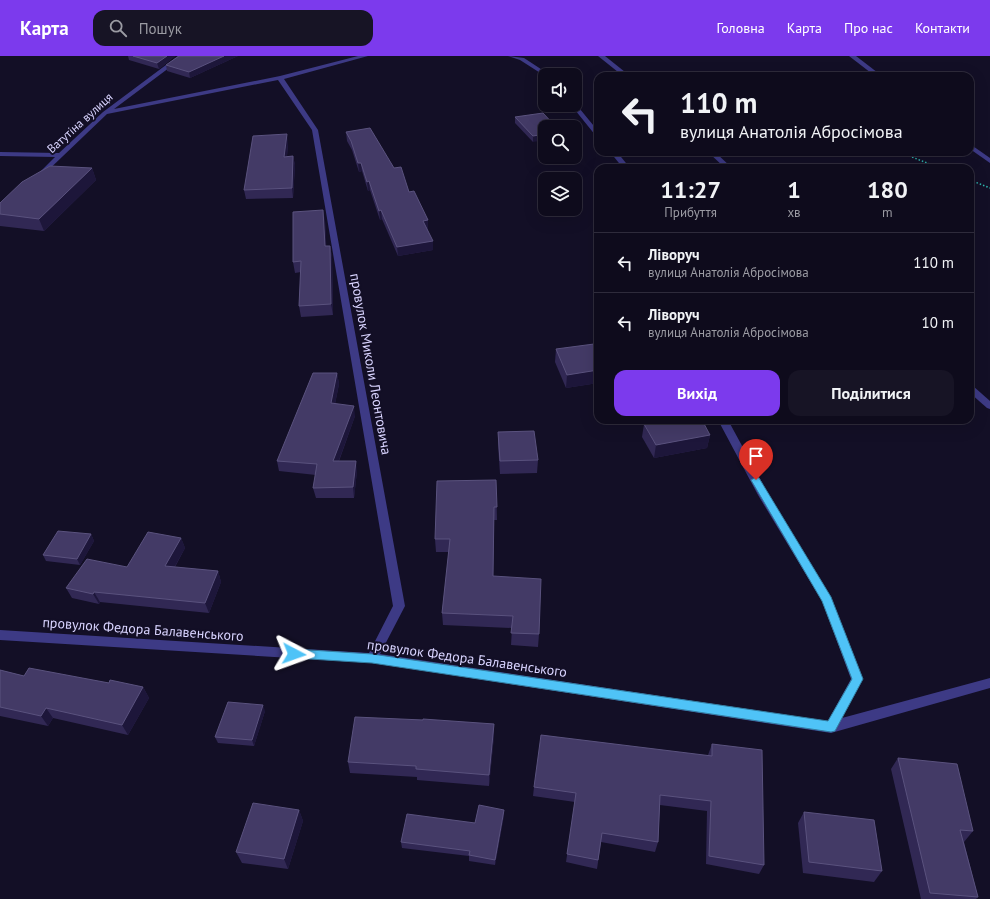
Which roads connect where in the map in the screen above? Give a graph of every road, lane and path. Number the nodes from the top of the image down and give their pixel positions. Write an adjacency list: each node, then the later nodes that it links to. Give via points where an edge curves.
1 (182, 56): 11 (street, Ватутіна вулиця)
2 (365, 56): 9 (street)
3 (511, 56): 6 (street, via 522,58)
4 (601, 56): 7 (street)
5 (852, 56): 8 (street)
6 (538, 69)
7 (623, 72)
8 (873, 72)
9 (280, 78): 11 (street); 30 (street, провулок Миколи Леонтовича, via 315,130 399,606)
10 (580, 112): 12 (street)
11 (105, 113): 15 (street, Ватутіна вулиця)
12 (594, 130)
13 (974, 149): 19 (street)
14 (0, 154): 15 (street)
15 (61, 155): 23 (street, Ватутіна вулиця)
16 (616, 156): 20 (street)
17 (716, 156): 21 (street)
18 (910, 156): 22 (path)
19 (990, 161)
20 (624, 164)
21 (724, 164)
22 (930, 164)
23 (33, 181)
24 (974, 182): 25 (path)
25 (990, 188)
26 (974, 392): 27 (street)
27 (990, 406)
28 (725, 424): 32 (street, via 762,492 827,600 858,679)
29 (0, 635): 30 (street, провулок Федора Балавенського)
30 (372, 658): 32 (street, провулок Федора Балавенського)
31 (990, 683): 32 (street)
32 (831, 727)

